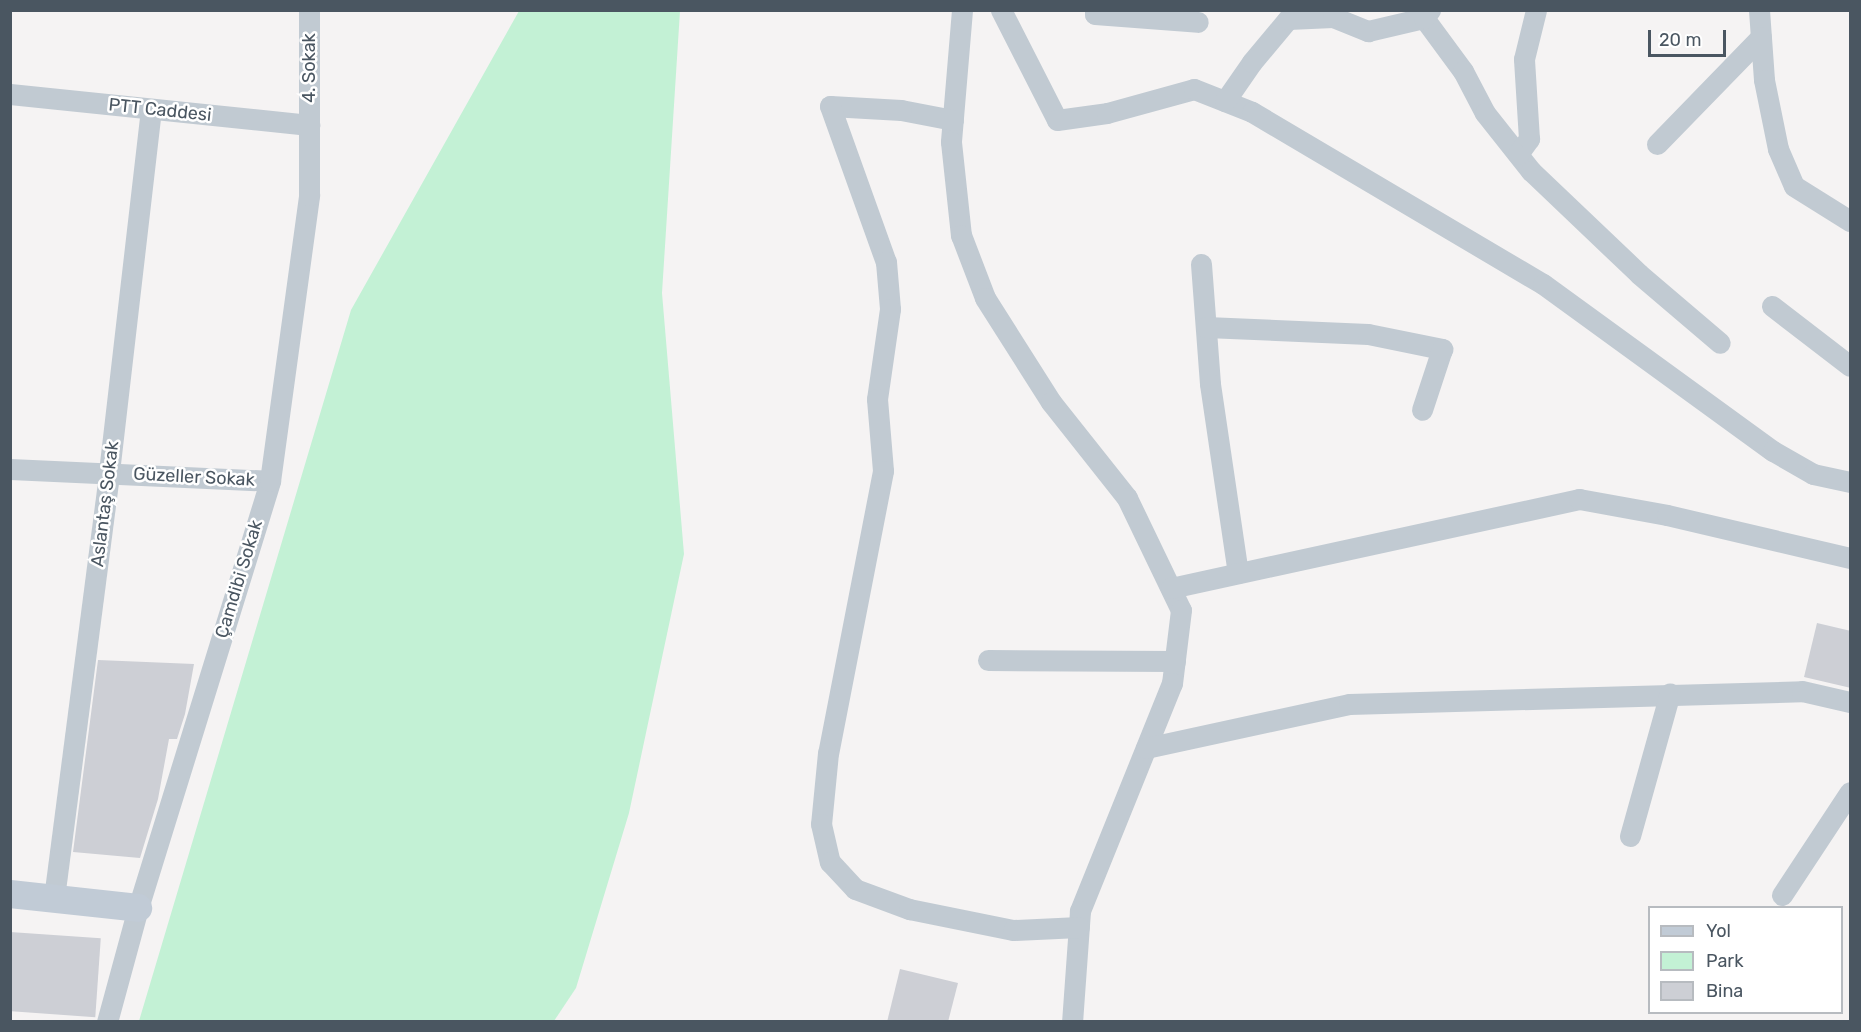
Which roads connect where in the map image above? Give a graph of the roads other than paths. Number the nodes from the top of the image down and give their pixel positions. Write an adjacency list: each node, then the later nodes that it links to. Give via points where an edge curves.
1 (309, 10): 14 (street, 4. Sokak)
2 (962, 10): 13 (street)
3 (1001, 10): 11 (street, via 1057,120 1107,113 1194,88)
4 (1095, 10): 8 (street, via 1095,14)
5 (1536, 10): 16 (street, via 1524,59 1529,139)
6 (1759, 10): 9 (street)
7 (1424, 13): 11 (street, via 1368,31 1333,17 1288,19); 16 (street, via 1485,113)
8 (1198, 22)
9 (1761, 38): 15 (street); 17 (street, via 1764,80 1778,149 1794,186)
10 (10, 94): 12 (street, PTT Caddesi)
11 (1225, 101): 27 (street, via 1252,112 1543,284 1773,451 1813,474)
12 (151, 109): 14 (street, PTT Caddesi); 25 (street, Aslantaş Sokak)
13 (953, 120): 30 (street, via 951,142 961,235 985,298 1051,402 1127,498); 42 (street, via 901,110 830,106 886,262 890,309 877,399 884,471 828,753 821,824 830,862 855,889 909,909 1013,930)
14 (309, 125): 26 (street, Çamdibi Sokak, via 309,195)
15 (1657, 144)
16 (1518, 154): 21 (street, via 1638,274)
17 (1851, 221)
18 (1201, 264): 20 (street)
19 (1772, 306): 22 (street)
20 (1206, 327): 23 (street, via 1368,334 1442,349); 29 (street, via 1210,384)
21 (1720, 343)
22 (1851, 366)
23 (1422, 410)
24 (10, 469): 25 (street, Güzeller Sokak)
25 (110, 472): 26 (street, Güzeller Sokak); 40 (street, Aslantaş Sokak)
26 (270, 481): 41 (street, Çamdibi Sokak)
27 (1851, 482)
28 (1851, 558): 29 (street, via 1667,515 1579,499)
29 (1238, 573): 30 (street)
30 (1171, 588): 32 (street, via 1181,610)
31 (988, 660): 32 (street)
32 (1175, 661): 35 (street, via 1172,683)
33 (1670, 693): 34 (street, via 1802,691); 35 (street, via 1349,704); 37 (street)
34 (1851, 702)
35 (1146, 748): 42 (street, via 1080,911)
36 (1851, 792): 39 (street)
37 (1630, 836)
38 (10, 894): 40 (street)
39 (1782, 895)
40 (54, 898): 41 (street)
41 (138, 908): 43 (street, Çamdibi Sokak)
42 (1079, 927): 44 (street)
43 (107, 1022)
44 (1072, 1022)

